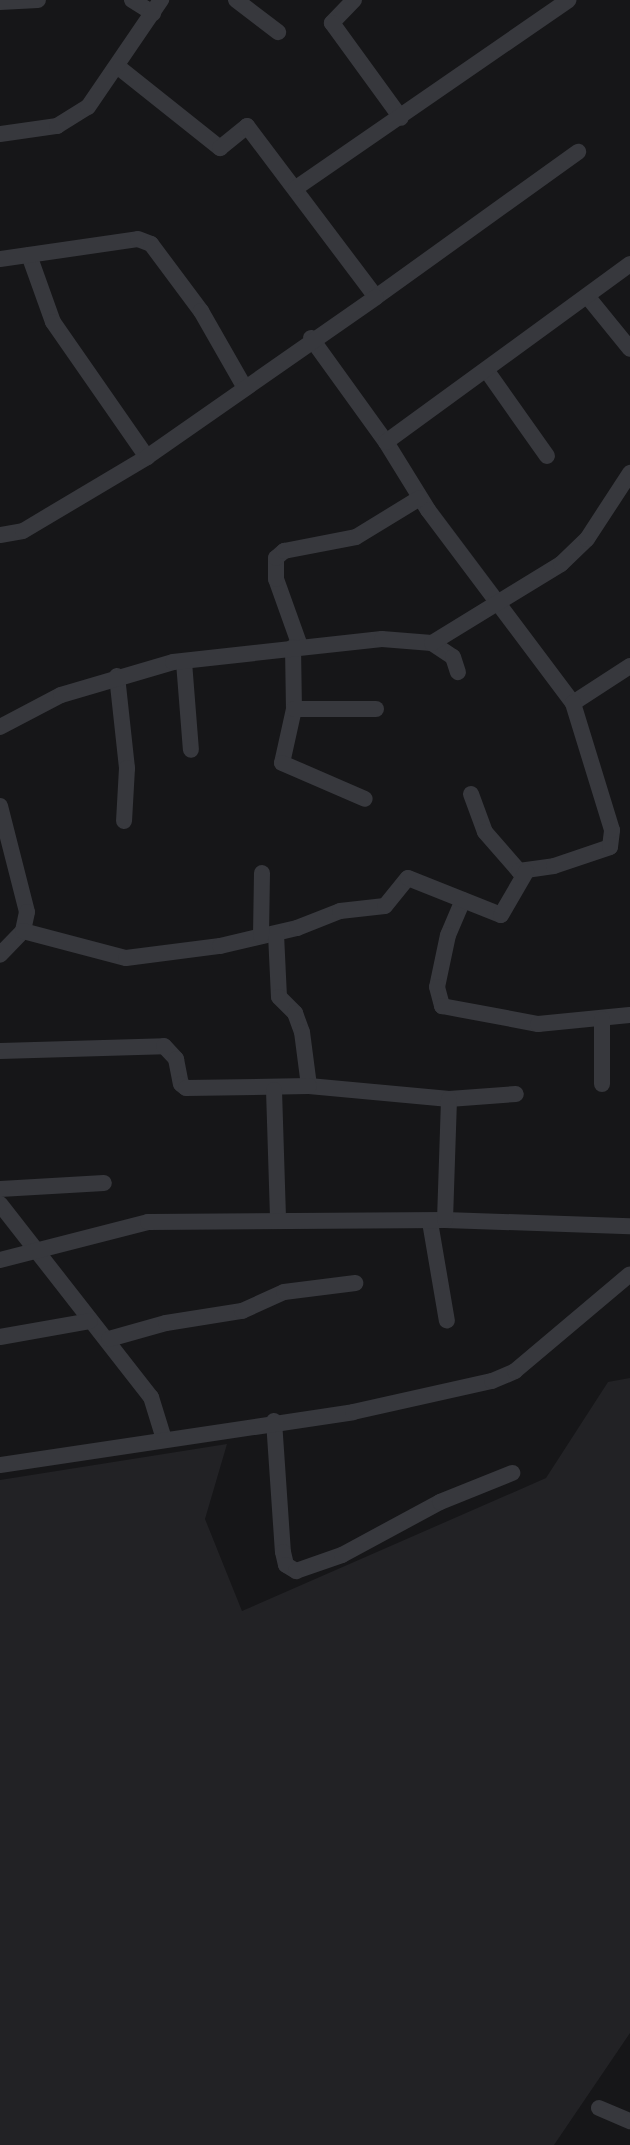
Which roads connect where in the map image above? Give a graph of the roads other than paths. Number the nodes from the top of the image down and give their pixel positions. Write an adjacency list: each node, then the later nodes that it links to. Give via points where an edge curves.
1 (38, 0): 6 (street, via 21,5)
2 (132, 0): 7 (street)
3 (236, 0): 8 (street)
4 (354, 0): 10 (street, via 332,23)
5 (569, 0): 10 (street)
6 (0, 2)
7 (157, 7): 9 (street)
8 (278, 32)
9 (117, 66): 11 (street, via 88,107 71,121); 13 (street, via 220,148 247,126)
10 (401, 118): 13 (street)
11 (0, 134)
12 (578, 152): 17 (street)
13 (296, 188): 17 (street)
14 (29, 255): 15 (street); 22 (street, via 138,239 151,244 201,311); 25 (street, via 52,323)
15 (0, 258)
16 (630, 264): 18 (street)
17 (376, 296): 19 (street)
18 (587, 296): 20 (street); 21 (street)
19 (311, 338): 22 (street); 23 (street)
20 (630, 349)
21 (487, 371): 23 (street); 24 (street)
22 (244, 388): 25 (street)
23 (386, 442): 27 (street)
24 (547, 456)
25 (147, 457): 28 (street, via 23,531)
26 (630, 473): 29 (street, via 587,539 561,564)
27 (420, 498): 29 (street); 31 (street, via 364,533 284,551 276,558 276,579)
28 (0, 535)
29 (500, 603): 30 (street); 36 (street)
30 (432, 643): 31 (street, via 382,639); 34 (street, via 453,656)
31 (296, 647): 32 (street); 37 (street)
32 (184, 662): 35 (street); 40 (street)
33 (630, 666): 36 (street)
34 (458, 672)
35 (117, 676): 39 (street, via 61,695); 44 (street, via 127,768)
36 (573, 703): 45 (street, via 612,842 602,854)
37 (294, 709): 38 (street); 42 (street, via 282,763)
38 (376, 709)
39 (0, 727)
40 (191, 750)
41 (471, 794): 45 (street, via 485,832 507,860)
42 (365, 799)
43 (0, 806): 48 (street, via 24,892)
44 (124, 821)
45 (526, 872): 47 (street, via 504,915)
46 (262, 873): 49 (street)
47 (463, 900): 49 (street, via 404,879 385,906 328,914); 52 (street, via 448,935 437,987 442,1006 538,1024)
48 (23, 931): 49 (street, via 126,958); 50 (street)
49 (268, 935): 55 (street, via 279,998 295,1013 302,1032)
50 (3, 947)
51 (630, 1015): 52 (street)
52 (601, 1019): 54 (street)
53 (0, 1051): 56 (street, via 164,1046 176,1059 186,1088)
54 (602, 1084)
55 (309, 1086): 56 (street); 58 (street)
56 (274, 1090): 62 (street)
57 (516, 1094): 58 (street)
58 (449, 1099): 63 (street)
59 (104, 1183): 60 (street)
60 (0, 1189)
61 (0, 1203): 65 (street)
62 (278, 1219): 63 (street); 65 (street, via 148,1222)
63 (437, 1221): 64 (street); 70 (street)
64 (630, 1226)
65 (39, 1249): 66 (street); 69 (street)
66 (0, 1260)
67 (629, 1271): 73 (street, via 532,1358 503,1376 393,1405)
68 (355, 1283): 72 (street, via 285,1292 242,1311 166,1323)
69 (90, 1321): 71 (street); 72 (street)
70 (447, 1321)
71 (0, 1337)
72 (109, 1339): 74 (street, via 152,1397)
73 (274, 1422): 74 (street); 76 (street, via 283,1552 286,1565 296,1571 342,1555 440,1502)
74 (164, 1440): 75 (street)
75 (0, 1465)
76 (512, 1473)
77 (599, 2108): 78 (street)
78 (630, 2121)

